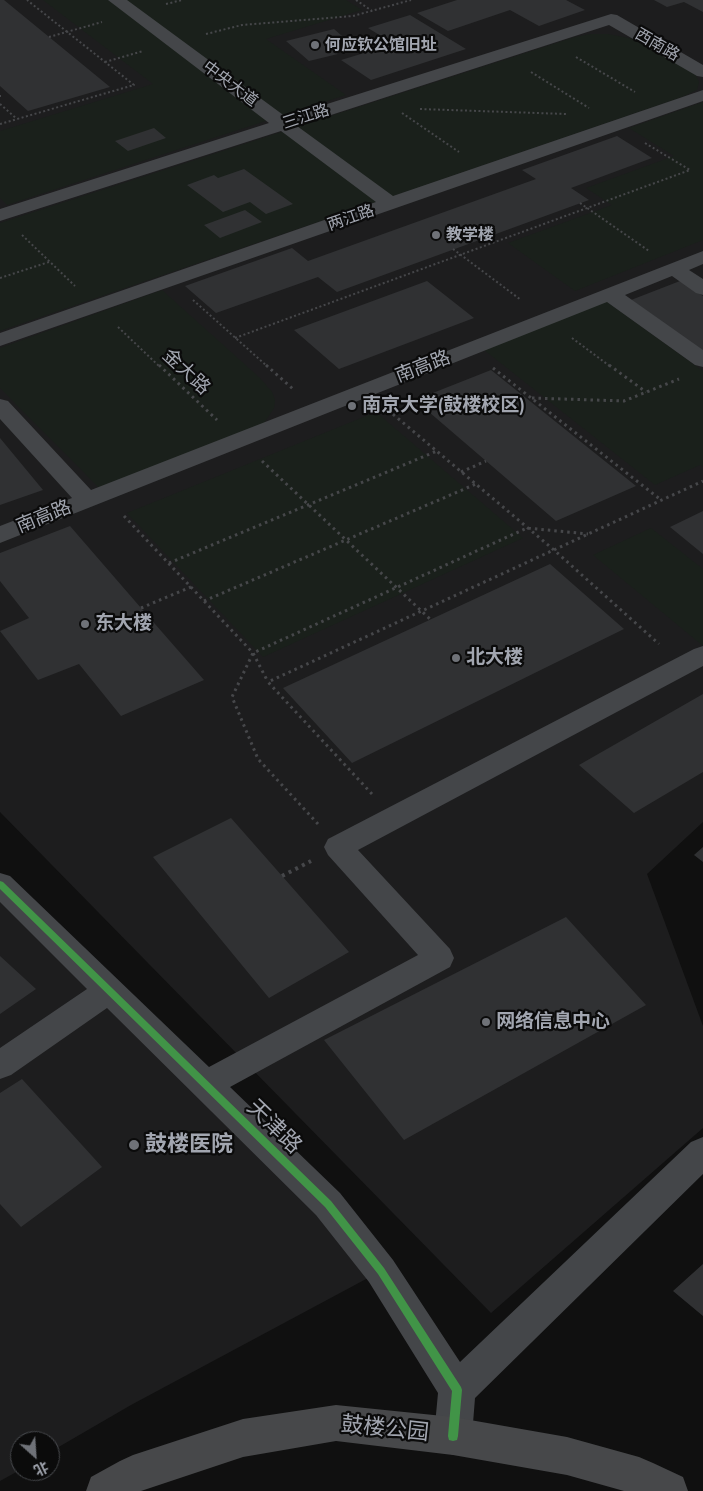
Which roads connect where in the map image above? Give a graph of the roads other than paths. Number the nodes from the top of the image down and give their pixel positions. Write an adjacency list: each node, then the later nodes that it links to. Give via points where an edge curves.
1 (116, 0): 5 (street, 中央大道)
2 (612, 19): 3 (street, 西南路); 5 (street, 三江路)
3 (703, 72)
4 (703, 95): 6 (street, 两江路, via 609,120)
5 (284, 124): 6 (street, 中央大道); 7 (street, 三江路)
6 (391, 204): 12 (street, 两江路)
7 (1, 215)
8 (703, 257): 9 (street, 南高路)
9 (674, 268): 10 (street); 11 (street, 南高路)
10 (703, 289)
11 (609, 294): 13 (street); 15 (street, 南高路)
12 (0, 340)
13 (703, 360)
14 (0, 406): 15 (street, 南高路)
15 (87, 500): 16 (street, 南高路)
16 (0, 535)
17 (693, 660): 21 (street, via 338,847 439,958)
18 (0, 884): 19 (street, 天津路)
19 (109, 990): 20 (street); 21 (street, 天津路)
20 (0, 1065)
21 (206, 1085): 23 (street, 天津路, via 328,1204 381,1271)
22 (703, 1152): 23 (street)
23 (458, 1390): 24 (street)
24 (453, 1436): 25 (main road, 鼓楼公园, via 336,1423 244,1438 133,1474); 26 (main road, 鼓楼公园, via 567,1456 638,1476)
25 (105, 1491)
26 (669, 1491)

